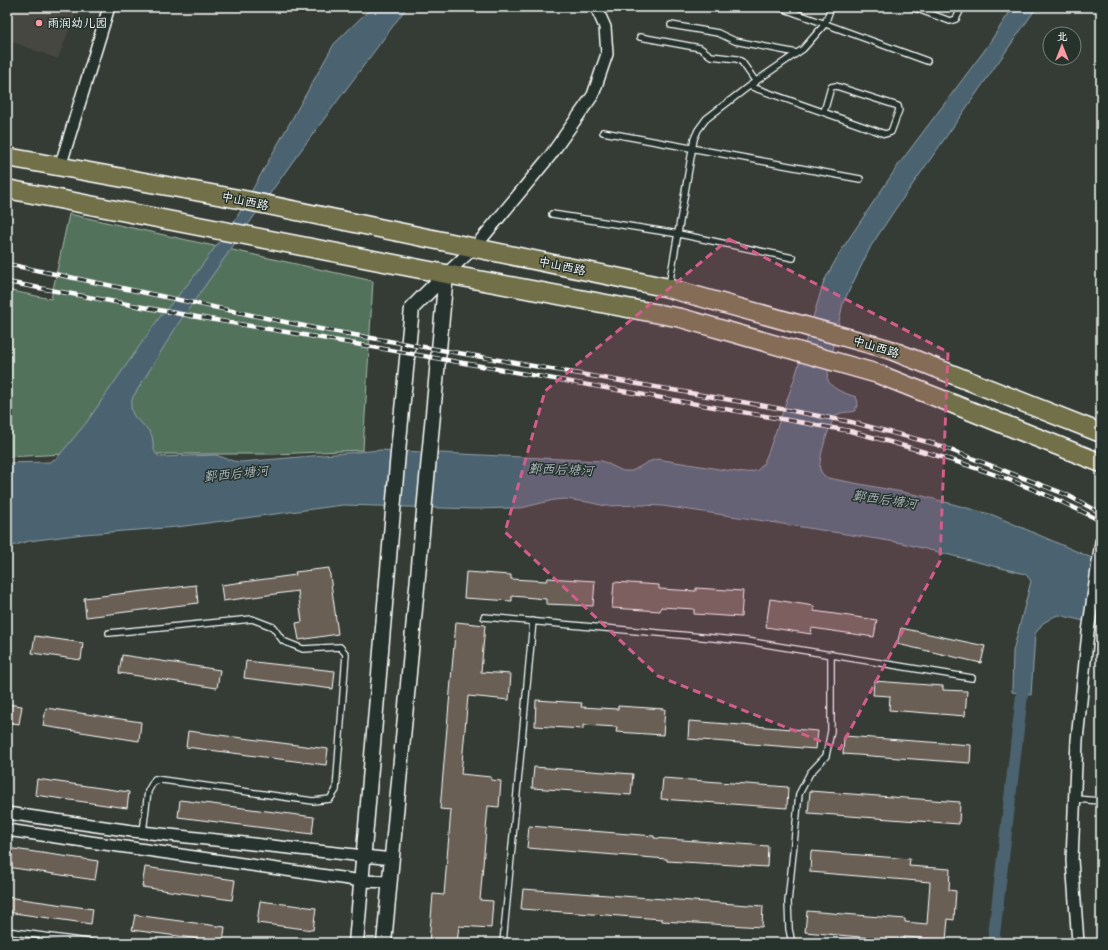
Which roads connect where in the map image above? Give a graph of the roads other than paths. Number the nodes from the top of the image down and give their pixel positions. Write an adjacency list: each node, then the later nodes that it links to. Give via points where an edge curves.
1 (109, 7): 18 (street)
2 (596, 7): 23 (street, via 605,27 607,54 593,95 550,156)
3 (778, 7): 7 (lane)
4 (831, 7): 7 (lane)
5 (912, 7): 6 (lane, via 950,21 956,20)
6 (962, 7)
7 (825, 24): 10 (lane); 11 (lane)
8 (670, 25): 10 (lane, via 718,33 735,41)
9 (640, 37): 12 (lane, via 700,48 711,56 737,60 742,62)
10 (797, 54): 12 (lane)
11 (927, 61)
12 (756, 82): 13 (lane)
13 (749, 86): 14 (lane); 16 (lane, via 706,119 698,130)
14 (824, 112): 14 (lane, via 885,134 891,132 899,110 898,106 836,86 831,87)
15 (603, 132): 16 (lane)
16 (693, 149): 19 (lane); 22 (lane)
17 (7, 157): 18 (main road, 中山西路)
18 (60, 167): 23 (main road, 中山西路, via 239,198)
19 (860, 179)
20 (7, 189): 25 (main road)
21 (552, 214): 22 (lane)
22 (679, 234): 24 (lane); 26 (lane)
23 (475, 247): 25 (street); 26 (main road, 中山西路)
24 (793, 258)
25 (446, 274): 28 (main road, via 681,318 878,374); 40 (street, via 412,308); 41 (street)
26 (669, 289): 27 (main road, 中山西路, via 888,349)
27 (1101, 434)
28 (1101, 464)
29 (1101, 542): 35 (street, via 1088,632 1077,740)
30 (484, 617): 31 (lane)
31 (533, 621): 33 (lane, via 746,641); 48 (lane)
32 (109, 633): 39 (lane, via 252,619 273,627 283,641 303,649 340,647 346,654 336,790 330,799 313,801 154,779 148,791)
33 (831, 654): 34 (lane); 49 (lane, via 831,731 826,756 810,773 799,794 788,902)
34 (972, 678)
35 (1075, 799): 36 (lane); 50 (street, via 1072,860)
36 (1101, 800)
37 (7, 813): 39 (street)
38 (7, 830): 42 (street)
39 (143, 832): 40 (street)
40 (364, 857): 41 (street); 42 (street)
41 (392, 859): 43 (street)
42 (362, 881): 43 (street); 46 (street)
43 (390, 882): 47 (street)
44 (7, 931): 45 (lane)
45 (95, 943)
46 (356, 943)
47 (384, 943)
48 (503, 943)
49 (792, 943)
50 (1078, 943)

